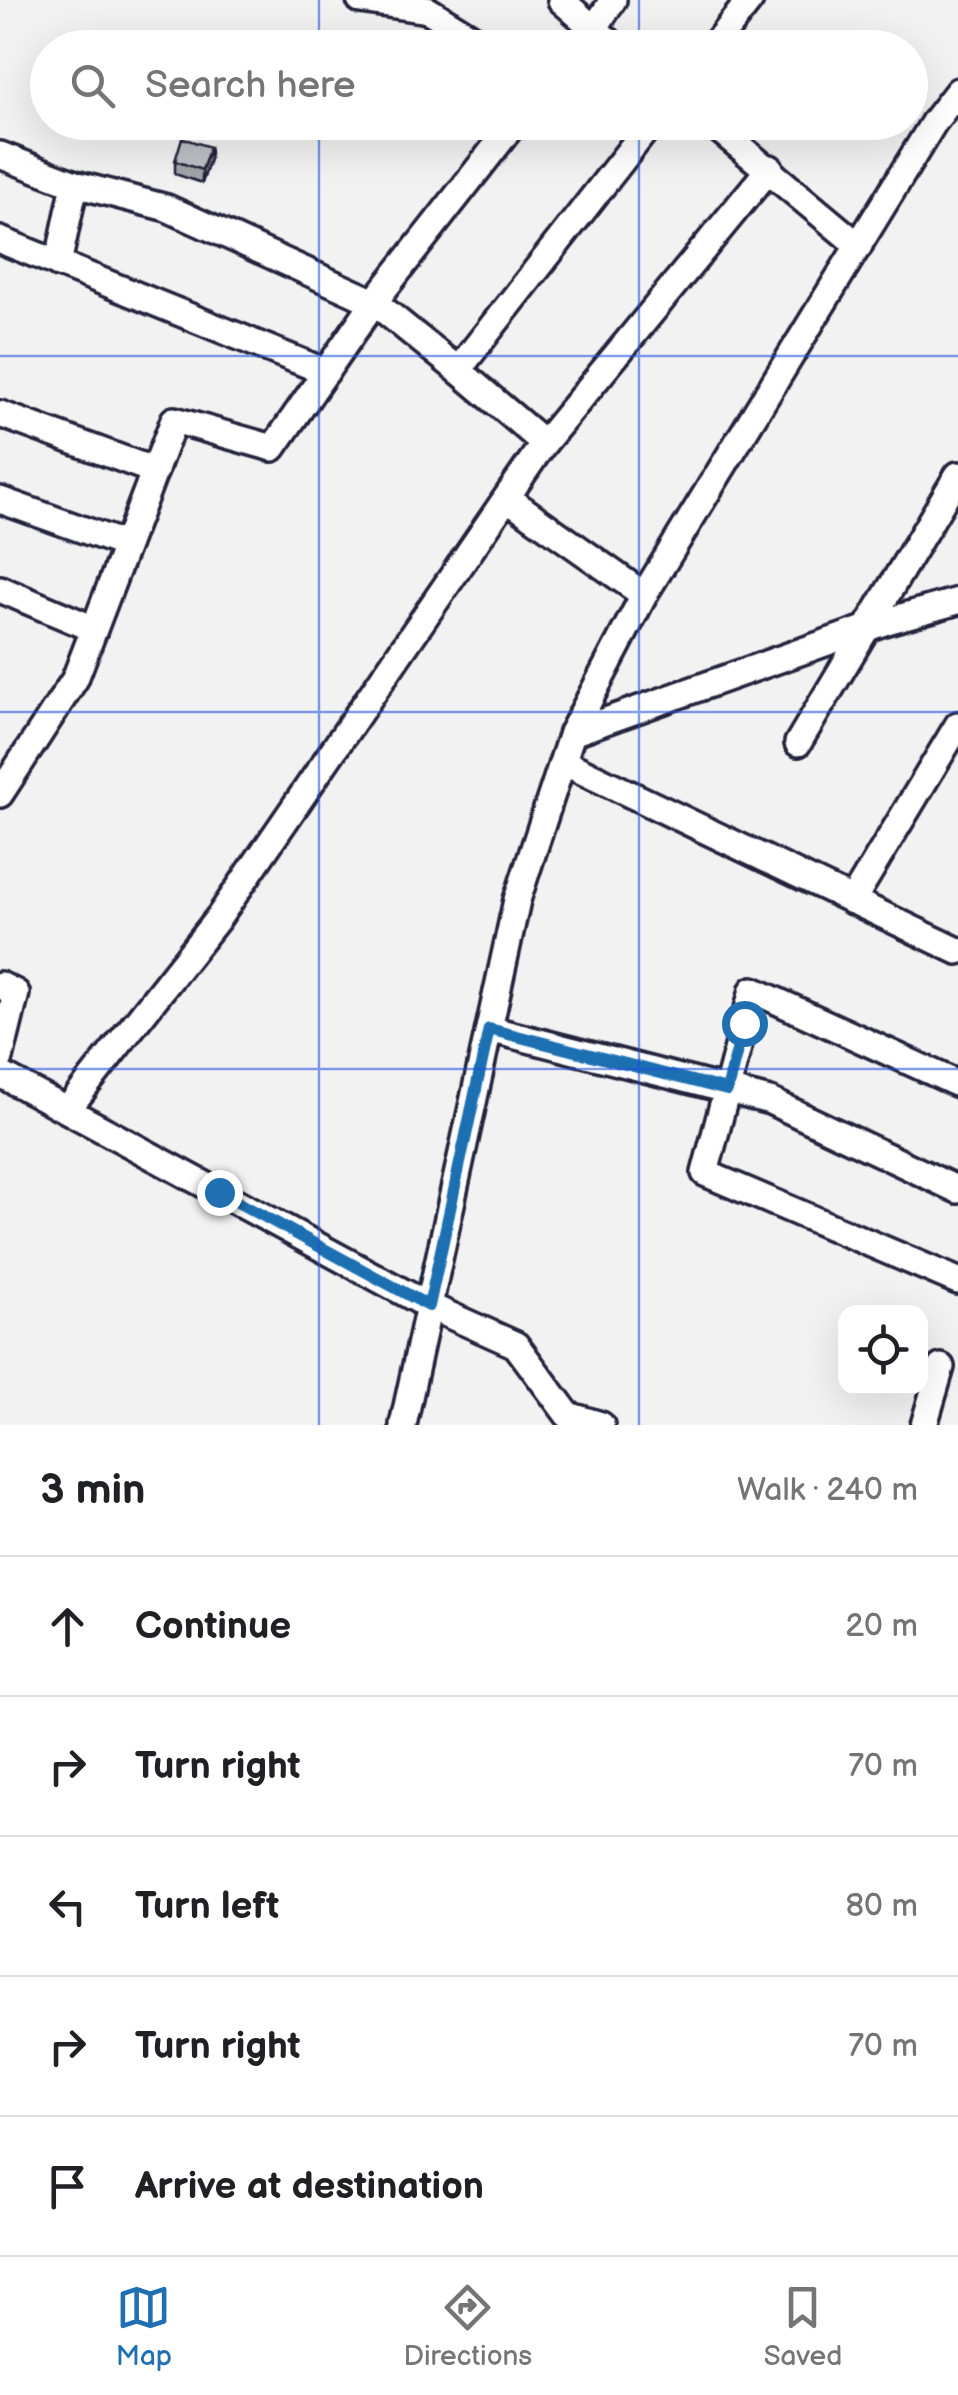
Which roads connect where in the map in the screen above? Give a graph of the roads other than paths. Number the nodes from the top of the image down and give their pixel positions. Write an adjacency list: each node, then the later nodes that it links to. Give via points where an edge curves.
1 (360, 0): 5 (street, via 428,10)
2 (561, 0): 6 (street)
3 (613, 0): 7 (street)
4 (750, 0): 8 (street)
5 (460, 30)
6 (581, 30)
7 (592, 30)
8 (726, 30)
9 (958, 91): 10 (street)
10 (928, 138)
11 (502, 140): 21 (street)
12 (638, 140): 22 (street)
13 (733, 140): 16 (street)
14 (927, 140): 19 (street)
15 (0, 156): 17 (street)
16 (770, 168): 19 (street); 25 (street)
17 (75, 184): 20 (street); 21 (street, via 168,208)
18 (0, 240): 20 (street)
19 (859, 246): 31 (street)
20 (58, 264): 23 (street)
21 (374, 302): 22 (street); 23 (street)
22 (458, 370): 25 (street)
23 (326, 372): 26 (street, via 273,448 174,420)
24 (0, 414): 26 (street)
25 (544, 442): 28 (street)
26 (155, 471): 30 (street)
27 (958, 475): 34 (street)
28 (506, 498): 31 (street); 49 (street, via 219,916)
29 (0, 500): 30 (street)
30 (126, 545): 35 (street)
31 (644, 595): 37 (street)
32 (3, 598): 35 (street)
33 (958, 601): 34 (street)
34 (866, 628): 37 (street); 38 (street)
35 (94, 629): 40 (street, via 75,679)
36 (958, 726): 41 (street)
37 (572, 732): 39 (street)
38 (798, 743)
39 (563, 762): 41 (street); 44 (street, via 517,900)
40 (1, 791)
41 (852, 900): 42 (street)
42 (958, 951)
43 (0, 985): 45 (street, via 16,993)
44 (489, 1029): 48 (street); 52 (street)
45 (0, 1058)
46 (0, 1074): 49 (street)
47 (958, 1084): 48 (street, via 753,990)
48 (727, 1090): 50 (street, via 770,1101); 51 (street, via 705,1172)
49 (67, 1110): 52 (street)
50 (958, 1190)
51 (958, 1281)
52 (429, 1306): 54 (street); 55 (street, via 516,1345 568,1415)
53 (942, 1368): 56 (street)
54 (403, 1425)
55 (601, 1425)
56 (924, 1425)

